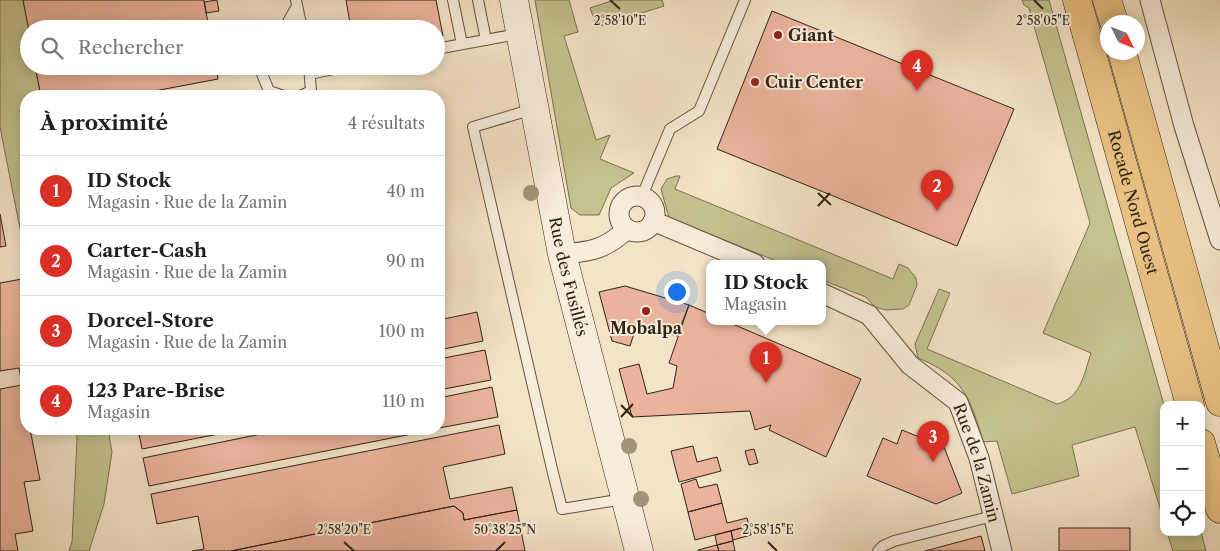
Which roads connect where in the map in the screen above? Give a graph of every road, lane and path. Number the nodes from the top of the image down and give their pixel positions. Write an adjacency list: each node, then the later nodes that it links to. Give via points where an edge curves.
1 (453, 0): 14 (lane)
2 (478, 0): 13 (lane)
3 (514, 0): 12 (main road, Rue des Fusillés)
4 (745, 0): 22 (lane, via 699,111 670,129)
5 (1078, 0): 29 (highway, Rocade Nord Ouest)
6 (1107, 0): 9 (highway)
7 (1150, 0): 25 (street, via 1184,126)
8 (297, 3): 10 (lane); 11 (lane)
9 (1112, 15)
10 (288, 20)
11 (300, 20)
12 (519, 33): 13 (lane); 21 (main road, Rue des Fusillés)
13 (486, 40): 14 (lane)
14 (462, 44): 15 (lane)
15 (445, 47)
16 (1124, 60): 30 (highway, Rocade Nord Ouest)
17 (262, 75): 19 (lane)
18 (310, 75): 20 (lane)
19 (268, 90)
20 (311, 90)
21 (534, 109): 26 (main road, Rue des Fusillés); 32 (lane, via 473,128 552,469 562,509)
22 (642, 196): 23 (street, via 652,204); 24 (street, via 631,196 622,203 618,214)
23 (653, 222): 24 (street, via 638,232); 27 (street)
24 (627, 229): 26 (street, via 611,244)
25 (1220, 240)
26 (562, 254): 32 (main road, Rue des Fusillés)
27 (745, 260)
28 (826, 295): 34 (street, Rue de la Zamin, via 869,315 910,366 958,402 979,458)
29 (1189, 401)
30 (1220, 402)
31 (1202, 446): 33 (highway)
32 (626, 499): 35 (main road, Rue des Fusillés)
33 (1220, 510)
34 (993, 516): 36 (lane, via 894,541); 37 (street, Rue de la Zamin)
35 (639, 551)
36 (878, 551)
37 (1002, 551)

